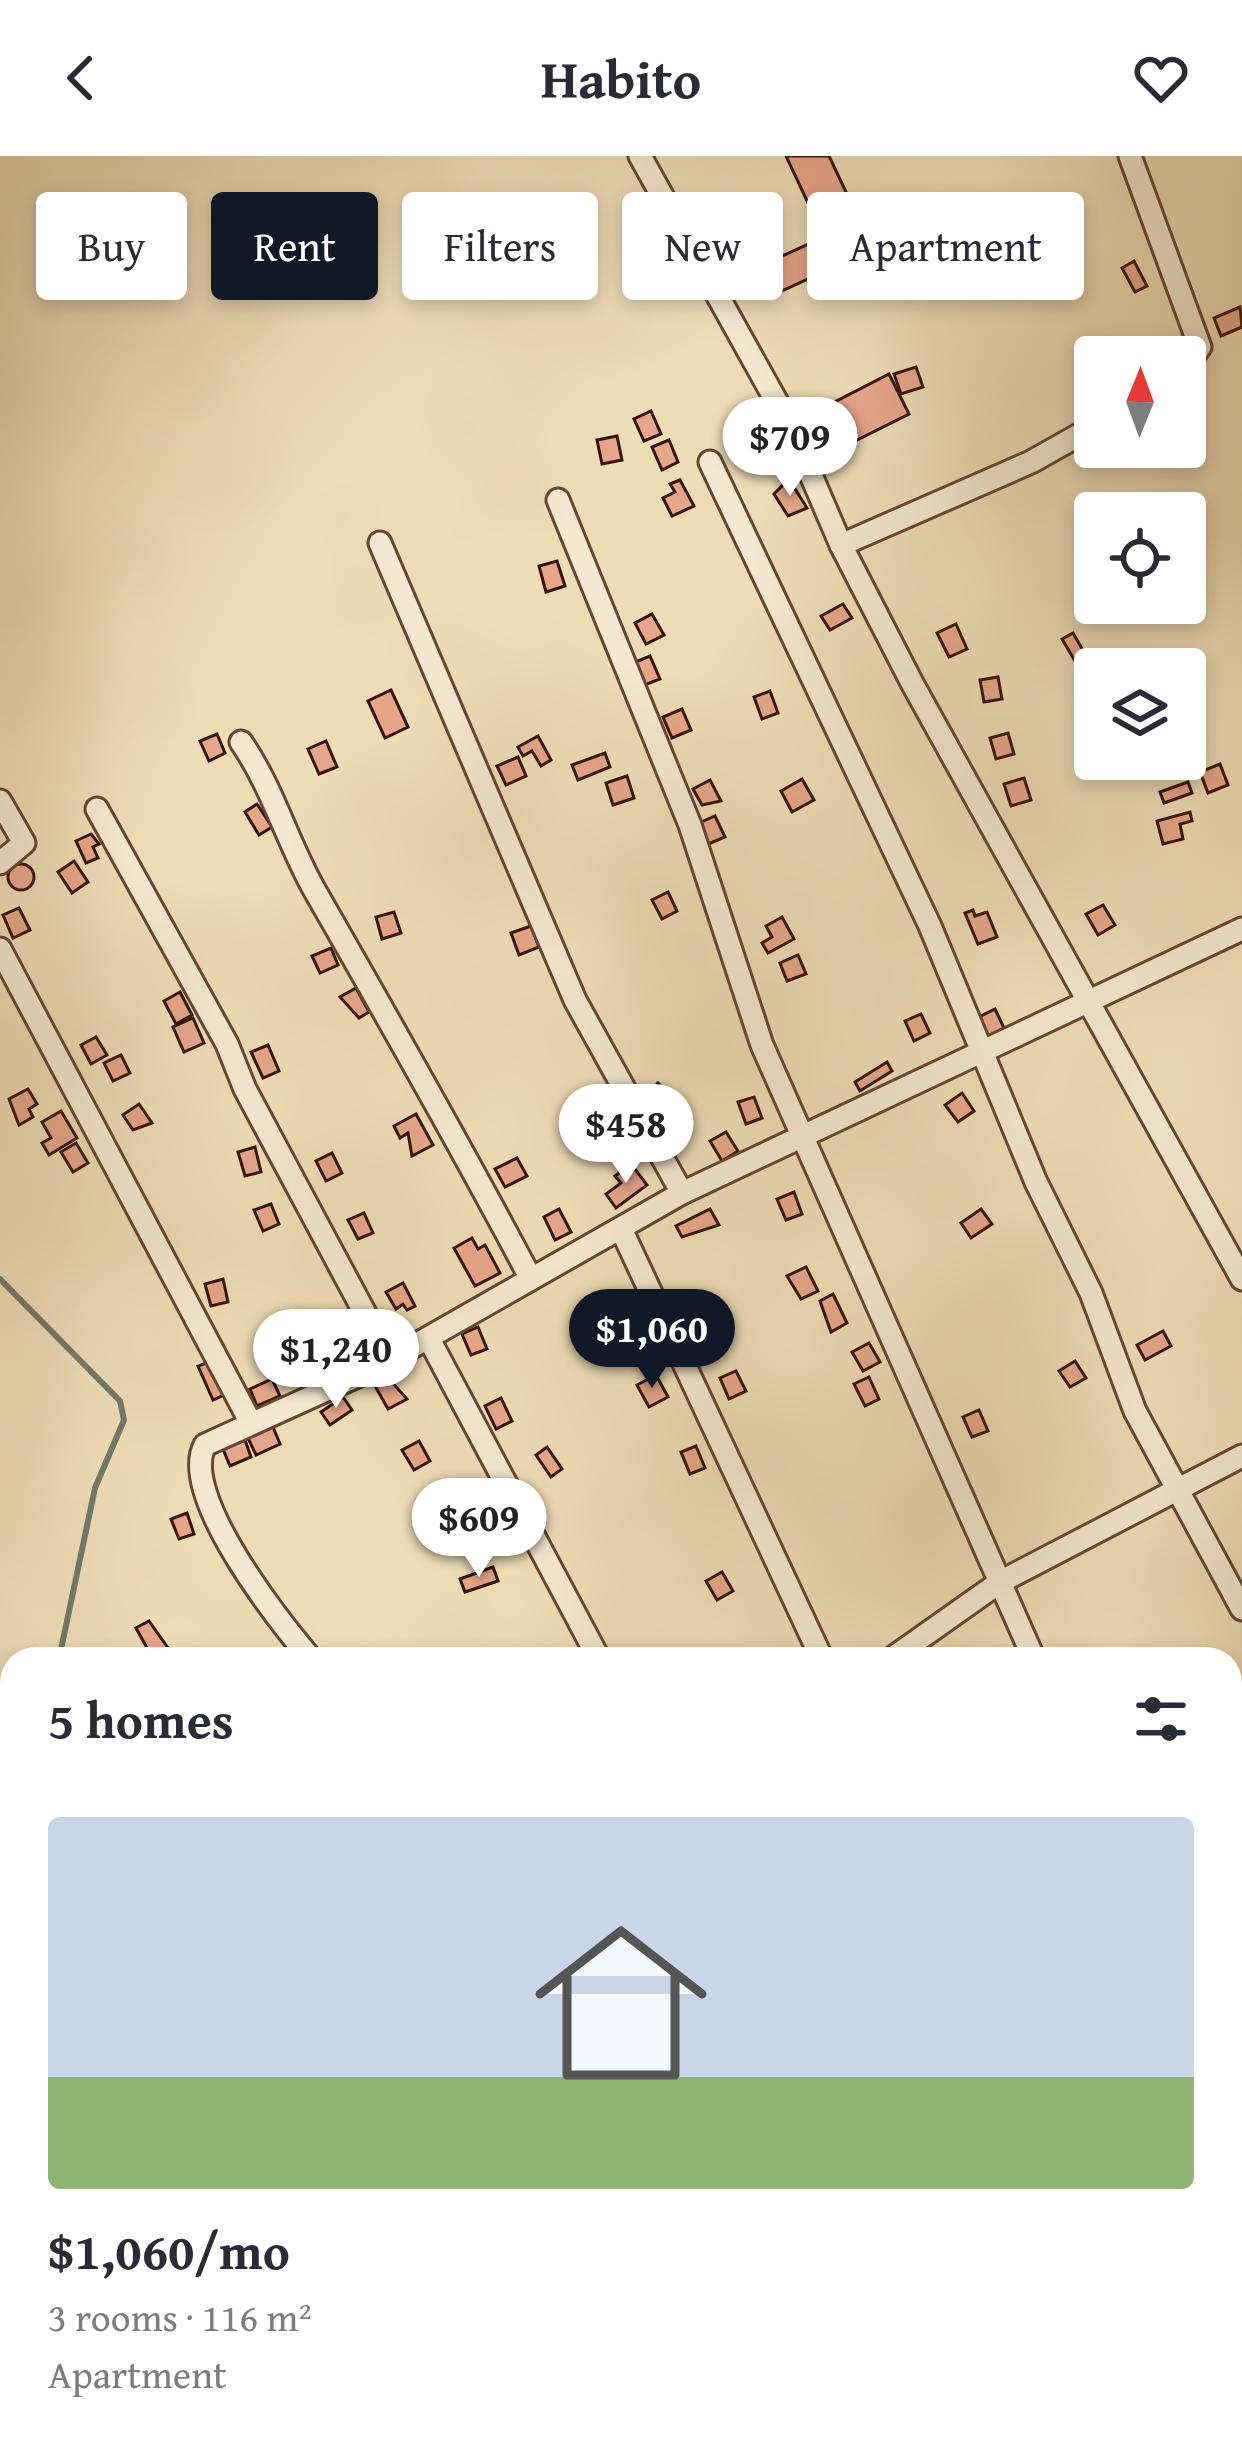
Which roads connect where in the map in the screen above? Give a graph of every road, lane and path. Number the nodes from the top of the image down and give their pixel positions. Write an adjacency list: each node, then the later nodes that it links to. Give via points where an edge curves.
1 (640, 156): 8 (street, via 790,424)
2 (1130, 156): 3 (street)
3 (1196, 336)
4 (1074, 439): 8 (street)
5 (710, 462): 16 (street, via 930,926)
6 (558, 500): 17 (street, via 690,825 762,1045)
7 (380, 543): 18 (street, via 575,1000)
8 (841, 544): 15 (street)
9 (241, 742): 20 (street)
10 (0, 801): 12 (street, via 24,843)
11 (97, 809): 23 (street)
12 (0, 862)
13 (1240, 933): 15 (street)
14 (0, 949): 24 (street)
15 (1088, 998): 16 (street); 21 (street)
16 (979, 1051): 17 (street); 26 (street)
17 (806, 1136): 18 (street); 27 (street)
18 (682, 1193): 19 (street)
19 (622, 1231): 20 (street); 31 (street)
20 (531, 1279): 22 (street)
21 (1242, 1279)
22 (429, 1339): 23 (street); 30 (street)
23 (390, 1360): 24 (street)
24 (251, 1423): 29 (street, via 205,1445 200,1470 248,1578)
25 (1242, 1456): 26 (street)
26 (1174, 1486): 27 (street); 28 (street)
27 (1000, 1582): 32 (street); 33 (street)
28 (1242, 1609)
29 (302, 1647)
30 (593, 1647)
31 (816, 1647)
32 (908, 1647)
33 (1029, 1647)

